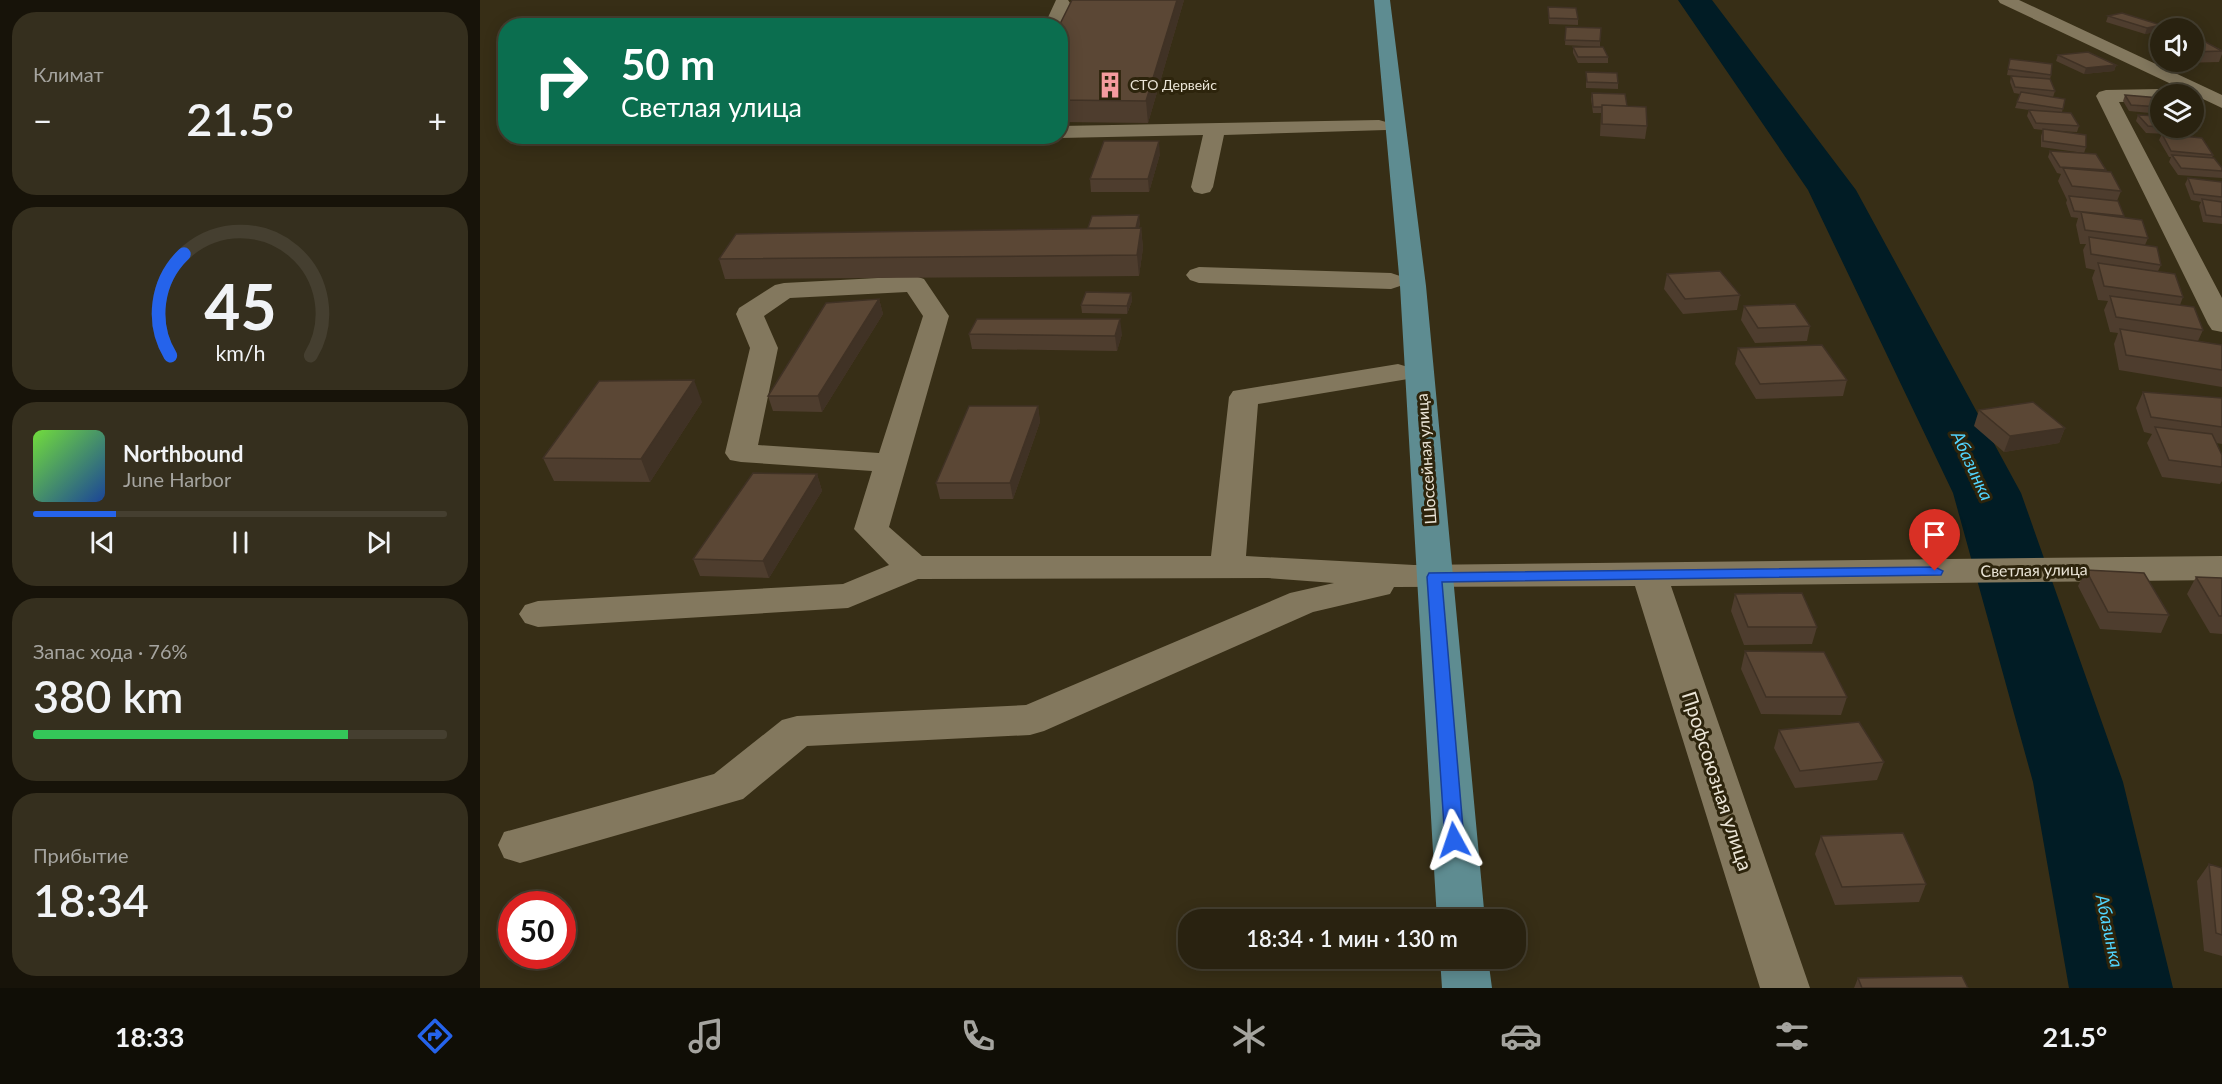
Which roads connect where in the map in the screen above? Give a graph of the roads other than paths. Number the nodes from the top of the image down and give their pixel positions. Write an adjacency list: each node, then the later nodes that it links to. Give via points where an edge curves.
1 (1370, 0): 8 (main road, Шоссейная улица)
2 (1382, 0): 21 (main road, Шоссейная улица, via 1413,286)
3 (2006, 0): 7 (street)
4 (1062, 3): 5 (street)
5 (1055, 18)
6 (2150, 95): 14 (street, via 2106,96)
7 (2207, 97)
8 (1379, 126): 9 (street); 13 (main road, Шоссейная улица)
9 (1215, 129): 10 (street); 11 (street)
10 (1068, 132)
11 (1202, 187)
12 (1199, 274): 13 (street)
13 (1391, 281): 15 (main road, Шоссейная улица)
14 (2222, 324)
15 (1398, 373): 17 (street, via 1244,397); 21 (main road, Шоссейная улица)
16 (891, 463): 16 (street, via 936,316 915,284 784,291 749,314 764,348 741,453); 18 (street, via 871,529)
17 (1227, 567): 18 (street); 21 (street)
18 (913, 568): 22 (street, via 848,596)
19 (2222, 568): 20 (street, Светлая улица)
20 (1649, 575): 21 (street, Светлая улица); 30 (street, Профсоюзная улица)
21 (1424, 577): 23 (street, via 1303,602 1030,720 797,731 728,787); 24 (main road, Шоссейная улица); 25 (main road, Шоссейная улица)
22 (538, 614)
23 (520, 846)
24 (1442, 909)
25 (1460, 909)
26 (1446, 969): 28 (main road)
27 (1465, 969): 29 (main road)
28 (1447, 988)
29 (1467, 988)
30 (1785, 988)

